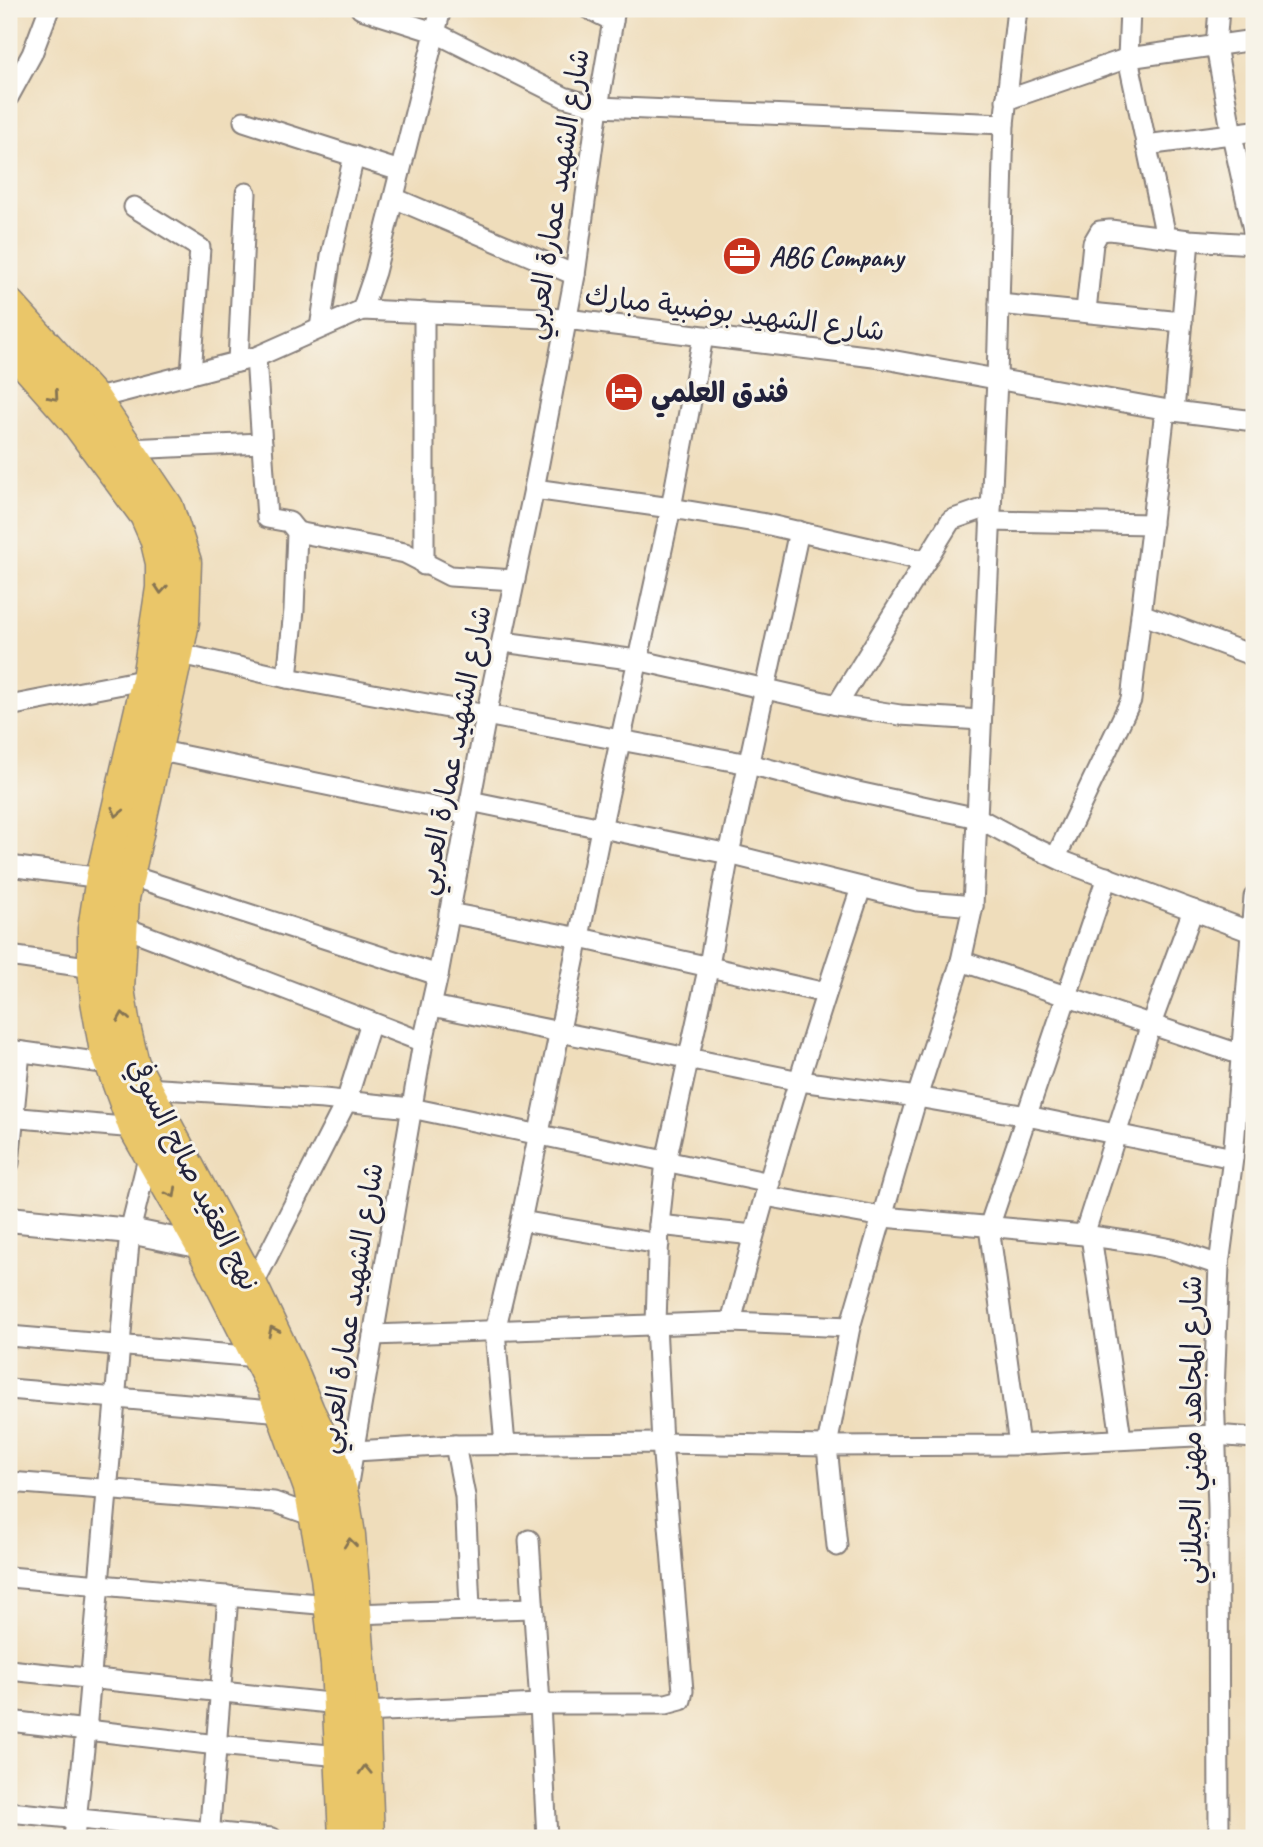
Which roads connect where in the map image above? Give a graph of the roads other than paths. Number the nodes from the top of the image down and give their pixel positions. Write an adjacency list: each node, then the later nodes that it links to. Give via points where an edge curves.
1 (49, 9): 13 (street)
2 (361, 9): 9 (street)
3 (441, 9): 9 (street)
4 (589, 9): 8 (street)
5 (1017, 9): 14 (street)
6 (1130, 9): 12 (street)
7 (1219, 9): 11 (street)
8 (614, 15): 15 (street, شارع الشهيد عمارة العربي)
9 (434, 32): 15 (street, via 565,97); 22 (street)
10 (1254, 40): 11 (street)
11 (1216, 46): 12 (street); 19 (street)
12 (1128, 58): 14 (street); 20 (street)
13 (9, 96)
14 (1006, 100): 17 (street)
15 (598, 107): 17 (street); 30 (street, شارع الشهيد عمارة العربي)
16 (244, 121): 21 (street)
17 (1004, 124): 31 (street)
18 (1254, 131): 19 (street)
19 (1232, 135): 20 (street); 26 (street)
20 (1146, 145): 27 (street)
21 (354, 156): 22 (street); 38 (street)
22 (400, 171): 24 (street)
23 (246, 193): 41 (street)
24 (394, 198): 30 (street); 33 (street)
25 (134, 207): 42 (street, via 200,248)
26 (1254, 234)
27 (1166, 237): 28 (street); 34 (street, via 1100,231 1093,243)
28 (1189, 240): 29 (street); 37 (street)
29 (1254, 244)
30 (575, 275): 36 (street, شارع الشهيد عمارة العربي)
31 (999, 304): 34 (street); 43 (street)
32 (9, 305): 44 (main road, نهج العقيد صالح السوفي)
33 (362, 310): 35 (street, شارع الشهيد بوضبية مبارك); 38 (street, شارع الشهيد بوضبية مبارك)
34 (1086, 311): 37 (street)
35 (424, 312): 36 (street, شارع الشهيد بوضبية مبارك); 56 (street)
36 (566, 318): 39 (street, شارع الشهيد بوضبية مبارك); 49 (street, شارع الشهيد عمارة العربي)
37 (1182, 321): 45 (street)
38 (320, 328): 41 (street, شارع الشهيد بوضبية مبارك)
39 (703, 337): 43 (street, شارع الشهيد بوضبية مبارك, via 874,357); 50 (street)
40 (14, 357): 64 (main road, نهج العقيد صالح السوفي, one-way to 64, via 77,422 146,514 156,538 162,588)
41 (247, 359): 42 (street, شارع الشهيد بوضبية مبارك); 47 (street)
42 (191, 374): 44 (street, شارع الشهيد بوضبية مبارك)
43 (997, 379): 45 (street, شارع الشهيد بوضبية مبارك); 51 (street)
44 (94, 400): 48 (main road, نهج العقيد صالح السوفي)
45 (1170, 411): 46 (street, شارع الشهيد بوضبية مبارك); 52 (street)
46 (1254, 421)
47 (262, 443): 48 (street); 54 (street, via 267,519 289,522)
48 (128, 449): 60 (main road, نهج العقيد صالح السوفي, via 167,507 185,562)
49 (534, 489): 50 (street); 57 (street, شارع الشهيد عمارة العربي)
50 (671, 508): 53 (street); 62 (street)
51 (991, 514): 52 (street); 55 (street, via 951,520); 69 (street)
52 (1152, 524): 58 (street)
53 (799, 531): 55 (street); 65 (street)
54 (297, 532): 56 (street, via 405,553); 63 (street)
55 (926, 561): 66 (street)
56 (424, 565): 57 (street, via 450,576)
57 (515, 580): 59 (street, شارع الشهيد عمارة العربي)
58 (1141, 614): 61 (street); 77 (street, via 1131,700)
59 (503, 642): 62 (street); 68 (street, شارع الشهيد عمارة العربي)
60 (177, 653): 63 (street); 71 (main road, نهج العقيد صالح السوفي)
61 (1254, 656)
62 (637, 660): 65 (street); 70 (street)
63 (286, 678): 68 (street)
64 (148, 679): 67 (street); 79 (main road, نهج العقيد صالح السوفي, one-way to 79)
65 (767, 689): 66 (street); 72 (street)
66 (837, 705): 69 (street)
67 (9, 706)
68 (486, 716): 70 (street); 73 (street, شارع الشهيد عمارة العربي)
69 (981, 720): 74 (street)
70 (621, 740): 72 (street); 75 (street)
71 (156, 750): 73 (street); 79 (main road, نهج العقيد صالح السوفي)
72 (749, 764): 74 (street); 76 (street)
73 (469, 808): 75 (street); 85 (street, شارع الشهيد عمارة العربي)
74 (978, 818): 77 (street); 83 (street)
75 (601, 828): 76 (street); 88 (street)
76 (729, 854): 81 (street); 91 (street)
77 (1056, 858): 80 (street)
78 (9, 866): 79 (street)
79 (115, 876): 86 (main road, نهج العقيد صالح السوفي); 92 (main road, نهج العقيد صالح السوفي, via 94,929); 93 (street)
80 (1107, 877): 84 (street); 95 (street)
81 (861, 888): 83 (street, via 917,901); 94 (street)
82 (1254, 897): 87 (street, شارع المجاهد مهني الجيلاني)
83 (973, 906): 90 (street)
84 (1194, 910): 87 (street); 98 (street)
85 (449, 913): 88 (street); 93 (street, شارع الشهيد عمارة العربي)
86 (121, 926): 97 (street); 106 (main road, نهج العقيد صالح السوفي, one-way to 86, via 133,1064 118,989)
87 (1251, 932): 102 (street, شارع المجاهد مهني الجيلاني)
88 (580, 938): 91 (street); 99 (street)
89 (9, 956): 92 (street)
90 (961, 961): 95 (street); 107 (street)
91 (709, 965): 94 (street); 103 (street)
92 (93, 968): 104 (main road, نهج العقيد صالح السوفي)
93 (438, 975): 96 (street, شارع الشهيد عمارة العربي)
94 (826, 993): 105 (street)
95 (1067, 996): 98 (street); 110 (street)
96 (432, 1006): 99 (street); 100 (street, شارع الشهيد عمارة العربي)
97 (372, 1022): 100 (street); 108 (street)
98 (1151, 1024): 102 (street); 112 (street)
99 (561, 1031): 103 (street); 113 (street)
100 (424, 1042): 109 (street, شارع الشهيد عمارة العربي)
101 (14, 1051): 104 (street); 111 (street)
102 (1242, 1055): 115 (street, شارع المجاهد مهني الجيلاني)
103 (688, 1057): 105 (street); 116 (street)
104 (110, 1064): 114 (main road, نهج العقيد صالح السوفي)
105 (800, 1081): 107 (street); 118 (street)
106 (145, 1088): 108 (street); 129 (main road, نهج العقيد صالح السوفي)
107 (917, 1097): 110 (street); 119 (street)
108 (346, 1102): 109 (street); 129 (street)
109 (411, 1108): 113 (street); 134 (street, شارع الشهيد عمارة العربي)
110 (1027, 1116): 112 (street); 122 (street)
111 (12, 1117): 114 (street); 117 (street)
112 (1115, 1134): 115 (street); 126 (street)
113 (540, 1135): 116 (street); 121 (street)
114 (142, 1141): 123 (street); 127 (main road, نهج العقيد صالح السوفي, one-way to 127)
115 (1233, 1158): 128 (street, شارع المجاهد مهني الجيلاني)
116 (666, 1161): 118 (street); 124 (street)
117 (9, 1163)
118 (768, 1190): 119 (street); 125 (street)
119 (883, 1217): 122 (street); 132 (street)
120 (9, 1219): 123 (street)
121 (521, 1221): 124 (street); 133 (street)
122 (989, 1227): 126 (street); 147 (street)
123 (130, 1231): 127 (street); 136 (street)
124 (659, 1235): 125 (street); 131 (street)
125 (753, 1235): 130 (street)
126 (1088, 1236): 128 (street, via 1172,1249); 142 (street)
127 (202, 1246): 137 (main road, نهج العقيد صالح السوفي)
128 (1219, 1265): 141 (street, شارع المجاهد مهني الجيلاني)
129 (252, 1287): 149 (main road, نهج العقيد صالح السوفي, one-way to 129, via 308,1411)
130 (731, 1322): 131 (street); 132 (street)
131 (656, 1324): 133 (street); 144 (street)
132 (850, 1327): 148 (street)
133 (495, 1331): 134 (street); 146 (street)
134 (373, 1335): 149 (street, شارع الشهيد عمارة العربي)
135 (9, 1336): 136 (street)
136 (119, 1346): 137 (street); 139 (street)
137 (258, 1357): 140 (main road, نهج العقيد صالح السوفي)
138 (9, 1389): 139 (street)
139 (114, 1397): 140 (street); 151 (street)
140 (283, 1412): 152 (main road, نهج العقيد صالح السوفي)
141 (1215, 1435): 142 (street); 143 (street); 178 (street, شارع المجاهد مهني الجيلاني)
142 (1121, 1438): 147 (street)
143 (1254, 1438)
144 (662, 1443): 146 (street); 148 (street); 165 (street, via 681,1700 666,1704)
145 (454, 1445): 146 (street); 149 (street); 159 (street, via 465,1496)
146 (505, 1445)
147 (1019, 1445): 148 (street)
148 (827, 1447): 155 (street)
149 (344, 1455): 152 (main road); 153 (main road, نهج العقيد صالح السوفي)
150 (9, 1482): 151 (street)
151 (108, 1491): 152 (street, via 274,1502 303,1511); 157 (street)
152 (313, 1502): 153 (main road, via 335,1511); 161 (main road, نهج العقيد صالح السوفي)
153 (344, 1502): 161 (main road, نهج العقيد صالح السوفي, one-way to 153, via 352,1561)
154 (529, 1540): 160 (street)
155 (837, 1546)
156 (9, 1577): 157 (street)
157 (99, 1586): 158 (street); 163 (street)
158 (228, 1596): 161 (street); 164 (street)
159 (470, 1608): 160 (street); 161 (street)
160 (533, 1608): 165 (street)
161 (342, 1610): 166 (main road, نهج العقيد صالح السوفي)
162 (9, 1670): 163 (street)
163 (91, 1678): 164 (street); 168 (street)
164 (221, 1692): 166 (street); 169 (street)
165 (540, 1704): 166 (street); 177 (street)
166 (351, 1708): 170 (main road, نهج العقيد صالح السوفي); 176 (main road, نهج العقيد صالح السوفي, one-way to 166)
167 (9, 1721): 168 (street)
168 (86, 1731): 169 (street); 172 (street)
169 (217, 1745): 170 (street); 173 (street)
170 (341, 1756): 175 (main road, نهج العقيد صالح السوفي)
171 (9, 1812): 172 (street)
172 (75, 1829): 173 (street)
173 (209, 1835): 174 (street)
174 (272, 1838)
175 (345, 1838)
176 (368, 1838)
177 (547, 1838)
178 (1219, 1838)

